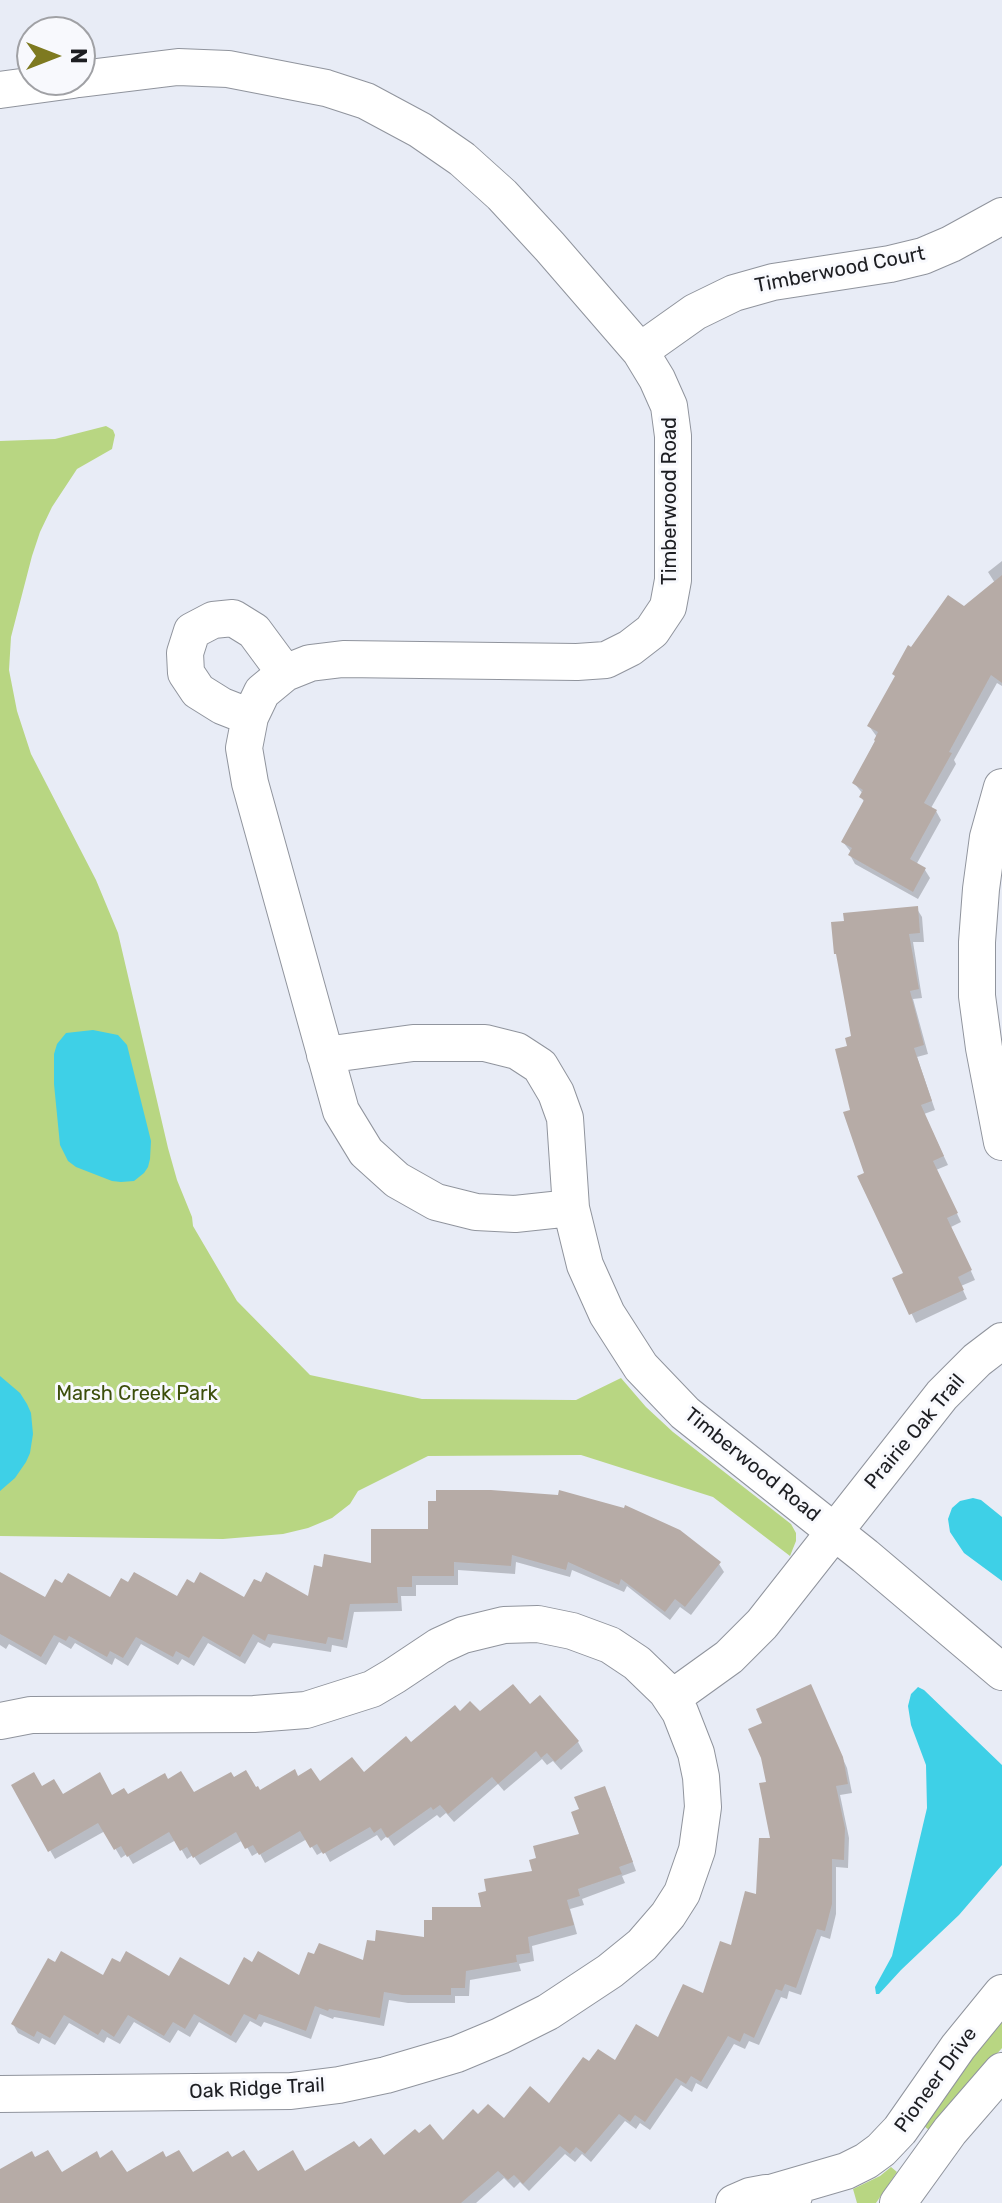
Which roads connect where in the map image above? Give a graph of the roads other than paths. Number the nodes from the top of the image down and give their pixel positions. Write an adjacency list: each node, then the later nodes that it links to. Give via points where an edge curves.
1 (96, 77): 3 (street, Timberwood Road, via 178,67 228,69 366,101 462,159 502,195)
2 (1002, 216): 3 (street, Timberwood Court, via 923,256 734,293 695,312)
3 (640, 351): 4 (street, Timberwood Road, via 669,406 673,436 673,580 668,607 652,631 606,660 343,659)
4 (285, 673): 5 (street, Timberwood Road, via 262,692); 5 (street, via 254,631 233,618 213,620 192,631 186,673 199,692)
5 (250, 717): 7 (street, Timberwood Road, via 244,748 250,783)
6 (1002, 787): 8 (street, via 988,837 977,942 980,1022)
7 (325, 1055): 9 (street, Timberwood Road, via 341,1111 366,1152 397,1180 436,1202 476,1212); 9 (street, Timberwood Road, via 413,1043 485,1043 517,1051 540,1066 565,1118)
8 (1002, 1142)
9 (571, 1208): 11 (street, Timberwood Road, via 590,1277 641,1367 685,1413)
10 (1002, 1341): 11 (street, Prairie Oak Trail, via 942,1395)
11 (834, 1531): 12 (street, Timberwood Road); 13 (street, via 749,1639)
12 (1002, 1672)
13 (672, 1698): 14 (street, Oak Ridge Trail, via 610,1645 564,1628 521,1623 463,1635 372,1689 306,1710 31,1715); 17 (street, Oak Ridge Trail, via 692,1739 702,1792 700,1837 682,1893 642,1945 548,2012 433,2063 327,2087 259,2093)
14 (0, 1721)
15 (1002, 1993): 18 (street, Pioneer Drive, via 885,2147 846,2171)
16 (1002, 2071): 21 (street, Pioneer Drive)
17 (0, 2094)
18 (774, 2192): 19 (street, Pioneer Drive); 20 (street)
19 (734, 2203)
20 (811, 2203)
21 (898, 2203)

